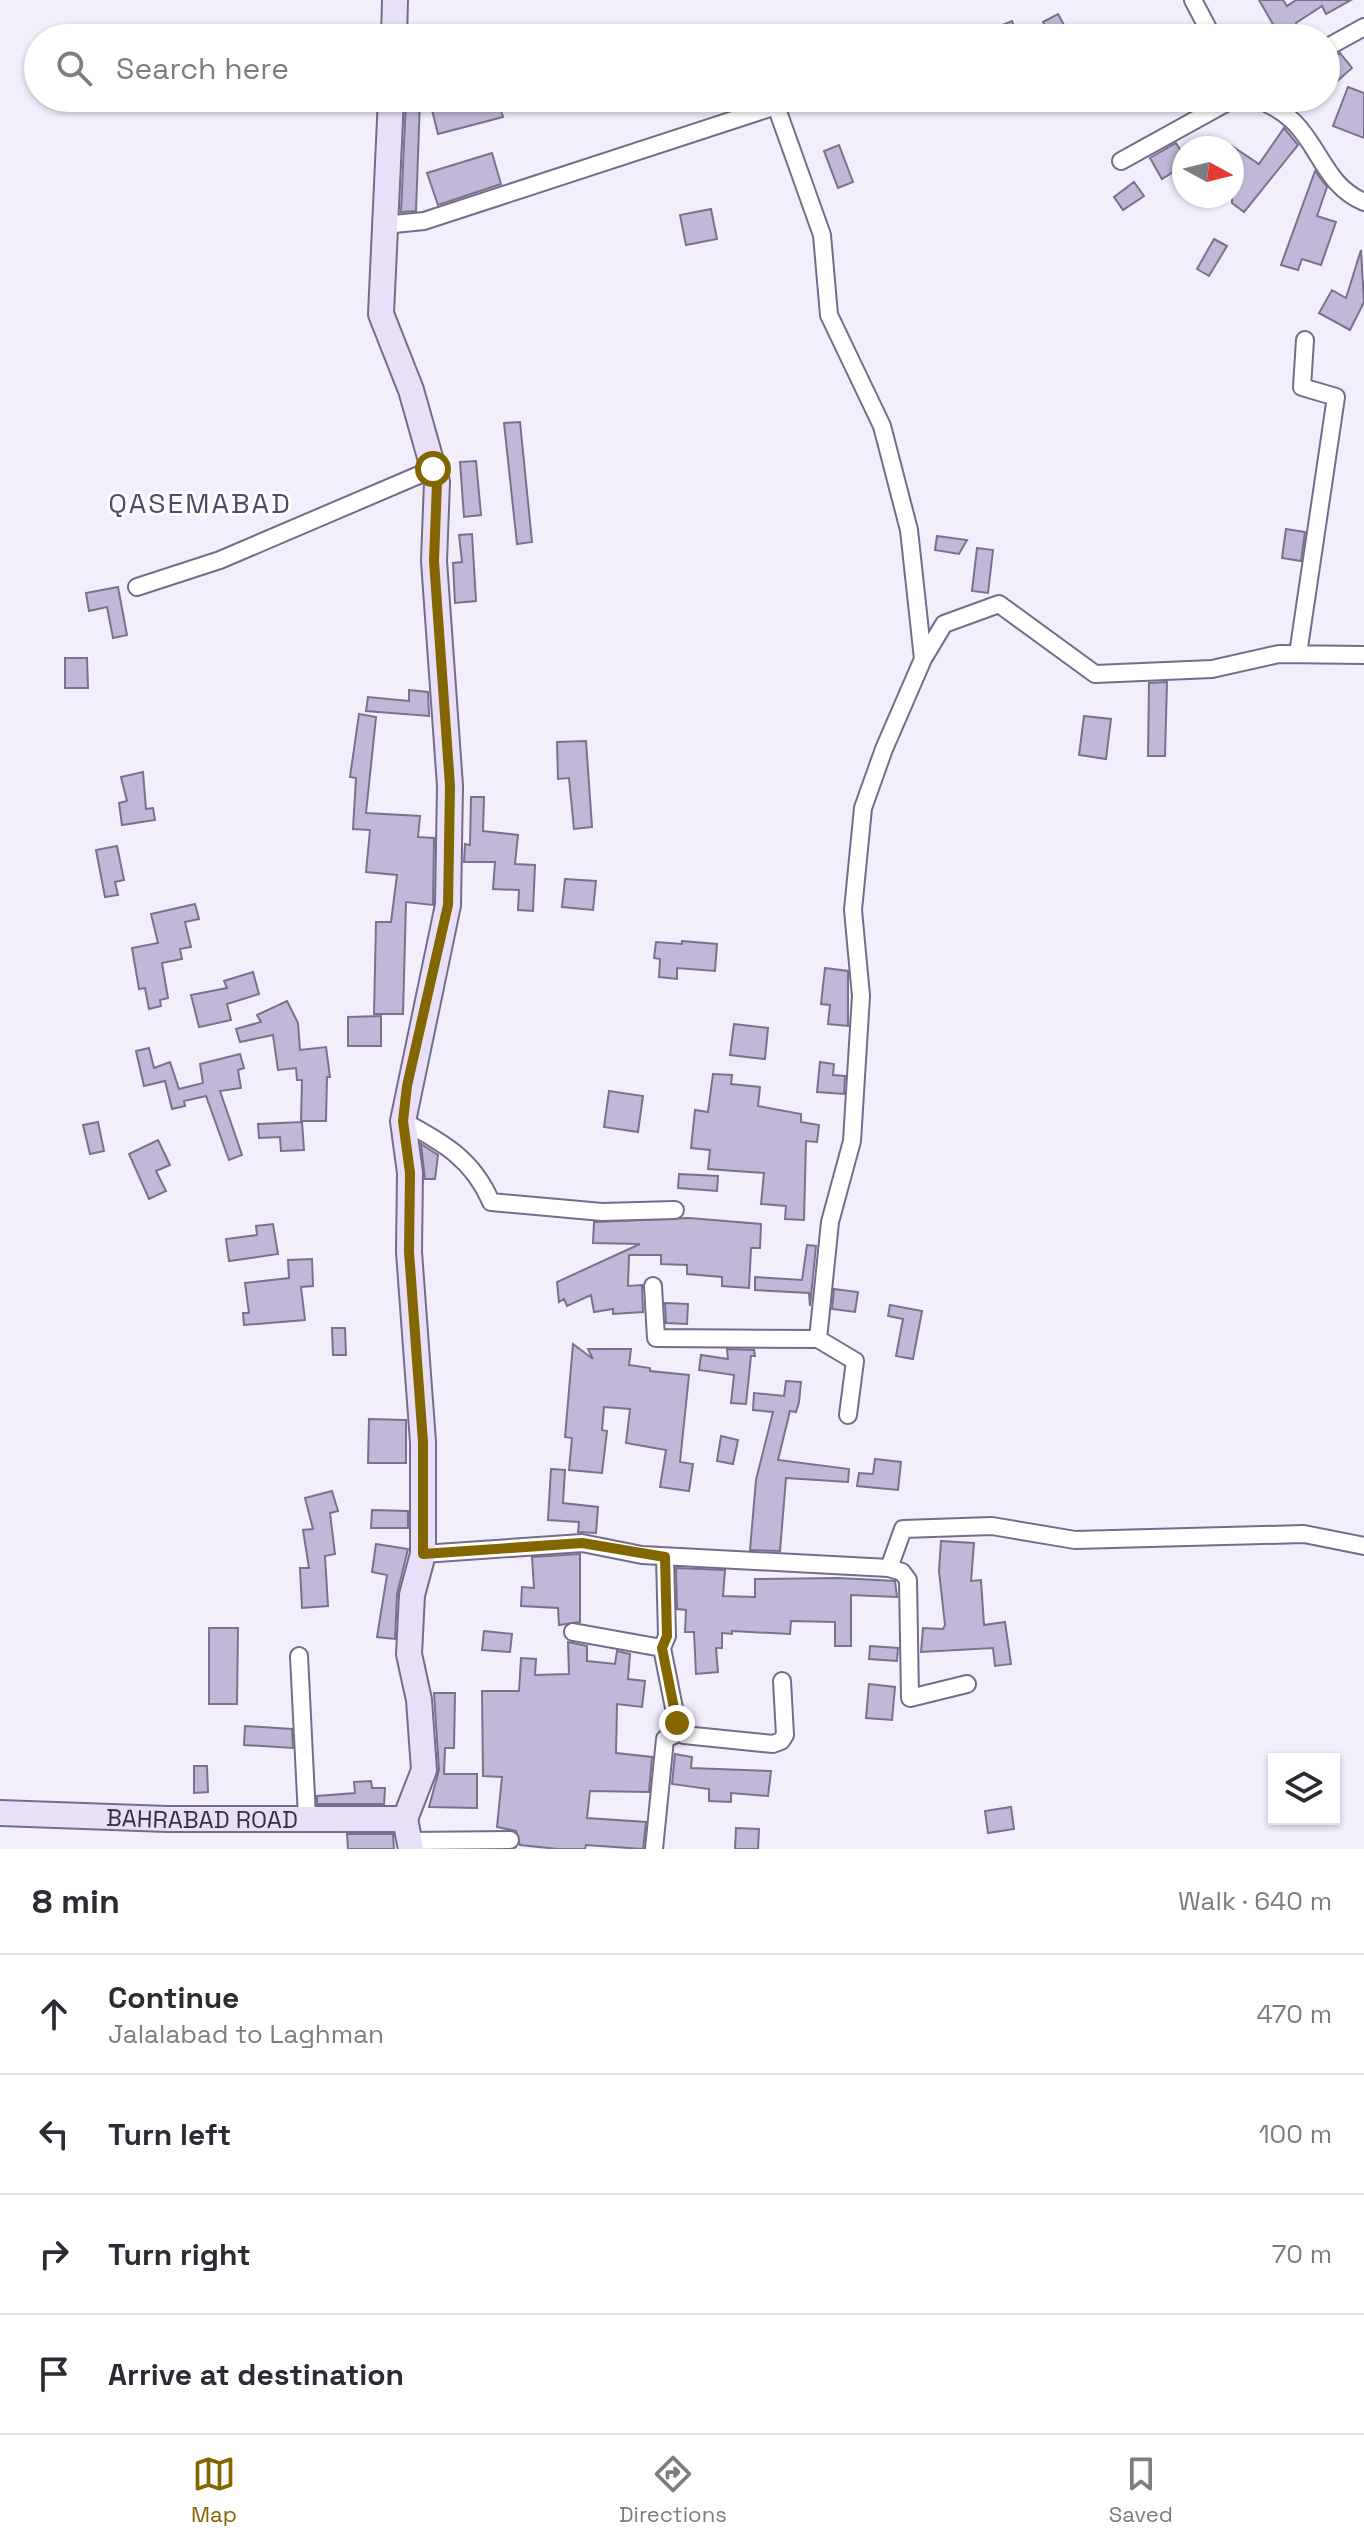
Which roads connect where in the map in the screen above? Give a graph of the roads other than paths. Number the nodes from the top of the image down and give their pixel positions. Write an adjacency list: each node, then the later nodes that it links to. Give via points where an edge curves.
1 (395, 0): 3 (street)
2 (1193, 0): 4 (street)
3 (394, 24)
4 (1206, 24)
5 (1364, 27): 6 (street)
6 (1340, 40)
7 (390, 112): 14 (street)
8 (758, 112): 14 (street, via 424,221)
9 (778, 112): 20 (street, via 822,235 829,315 886,441 909,530)
10 (1210, 112): 12 (street)
11 (1281, 112): 13 (street, via 1304,128 1343,193)
12 (1121, 161)
13 (1364, 202)
14 (384, 225): 16 (street, via 381,314 411,390)
15 (1305, 340): 18 (street, via 1302,387 1336,397)
16 (433, 469): 17 (street, via 220,560); 21 (street, via 450,786 448,905)
17 (137, 587)
18 (1298, 654): 19 (street); 20 (street, via 1212,669 1095,674 999,604 944,624)
19 (1364, 655)
20 (923, 659): 24 (street, via 863,808 853,910 861,996 852,1141 830,1222)
21 (403, 1121): 22 (street, via 443,1143 480,1176 491,1202 602,1212); 27 (street, via 423,1442)
22 (675, 1210)
23 (653, 1286): 24 (street, via 656,1338)
24 (818, 1339): 25 (street, via 855,1361)
25 (848, 1415)
26 (1364, 1546): 29 (street, via 1304,1534 1075,1540 992,1526 903,1529)
27 (423, 1554): 28 (street, via 582,1543); 38 (street, via 412,1595 409,1654 419,1700 424,1770)
28 (665, 1557): 29 (street); 31 (street, via 667,1636)
29 (889, 1568): 34 (street, via 908,1580 910,1698)
30 (573, 1632): 31 (street)
31 (662, 1648): 35 (street)
32 (299, 1656): 37 (street)
33 (782, 1681): 35 (street, via 781,1741)
34 (967, 1684)
35 (681, 1732): 40 (street, via 665,1739)
36 (0, 1813): 37 (street, BAHRABAD ROAD)
37 (307, 1817): 38 (street, BAHRABAD ROAD)
38 (409, 1836): 39 (street)
39 (510, 1840)
40 (654, 1849)

